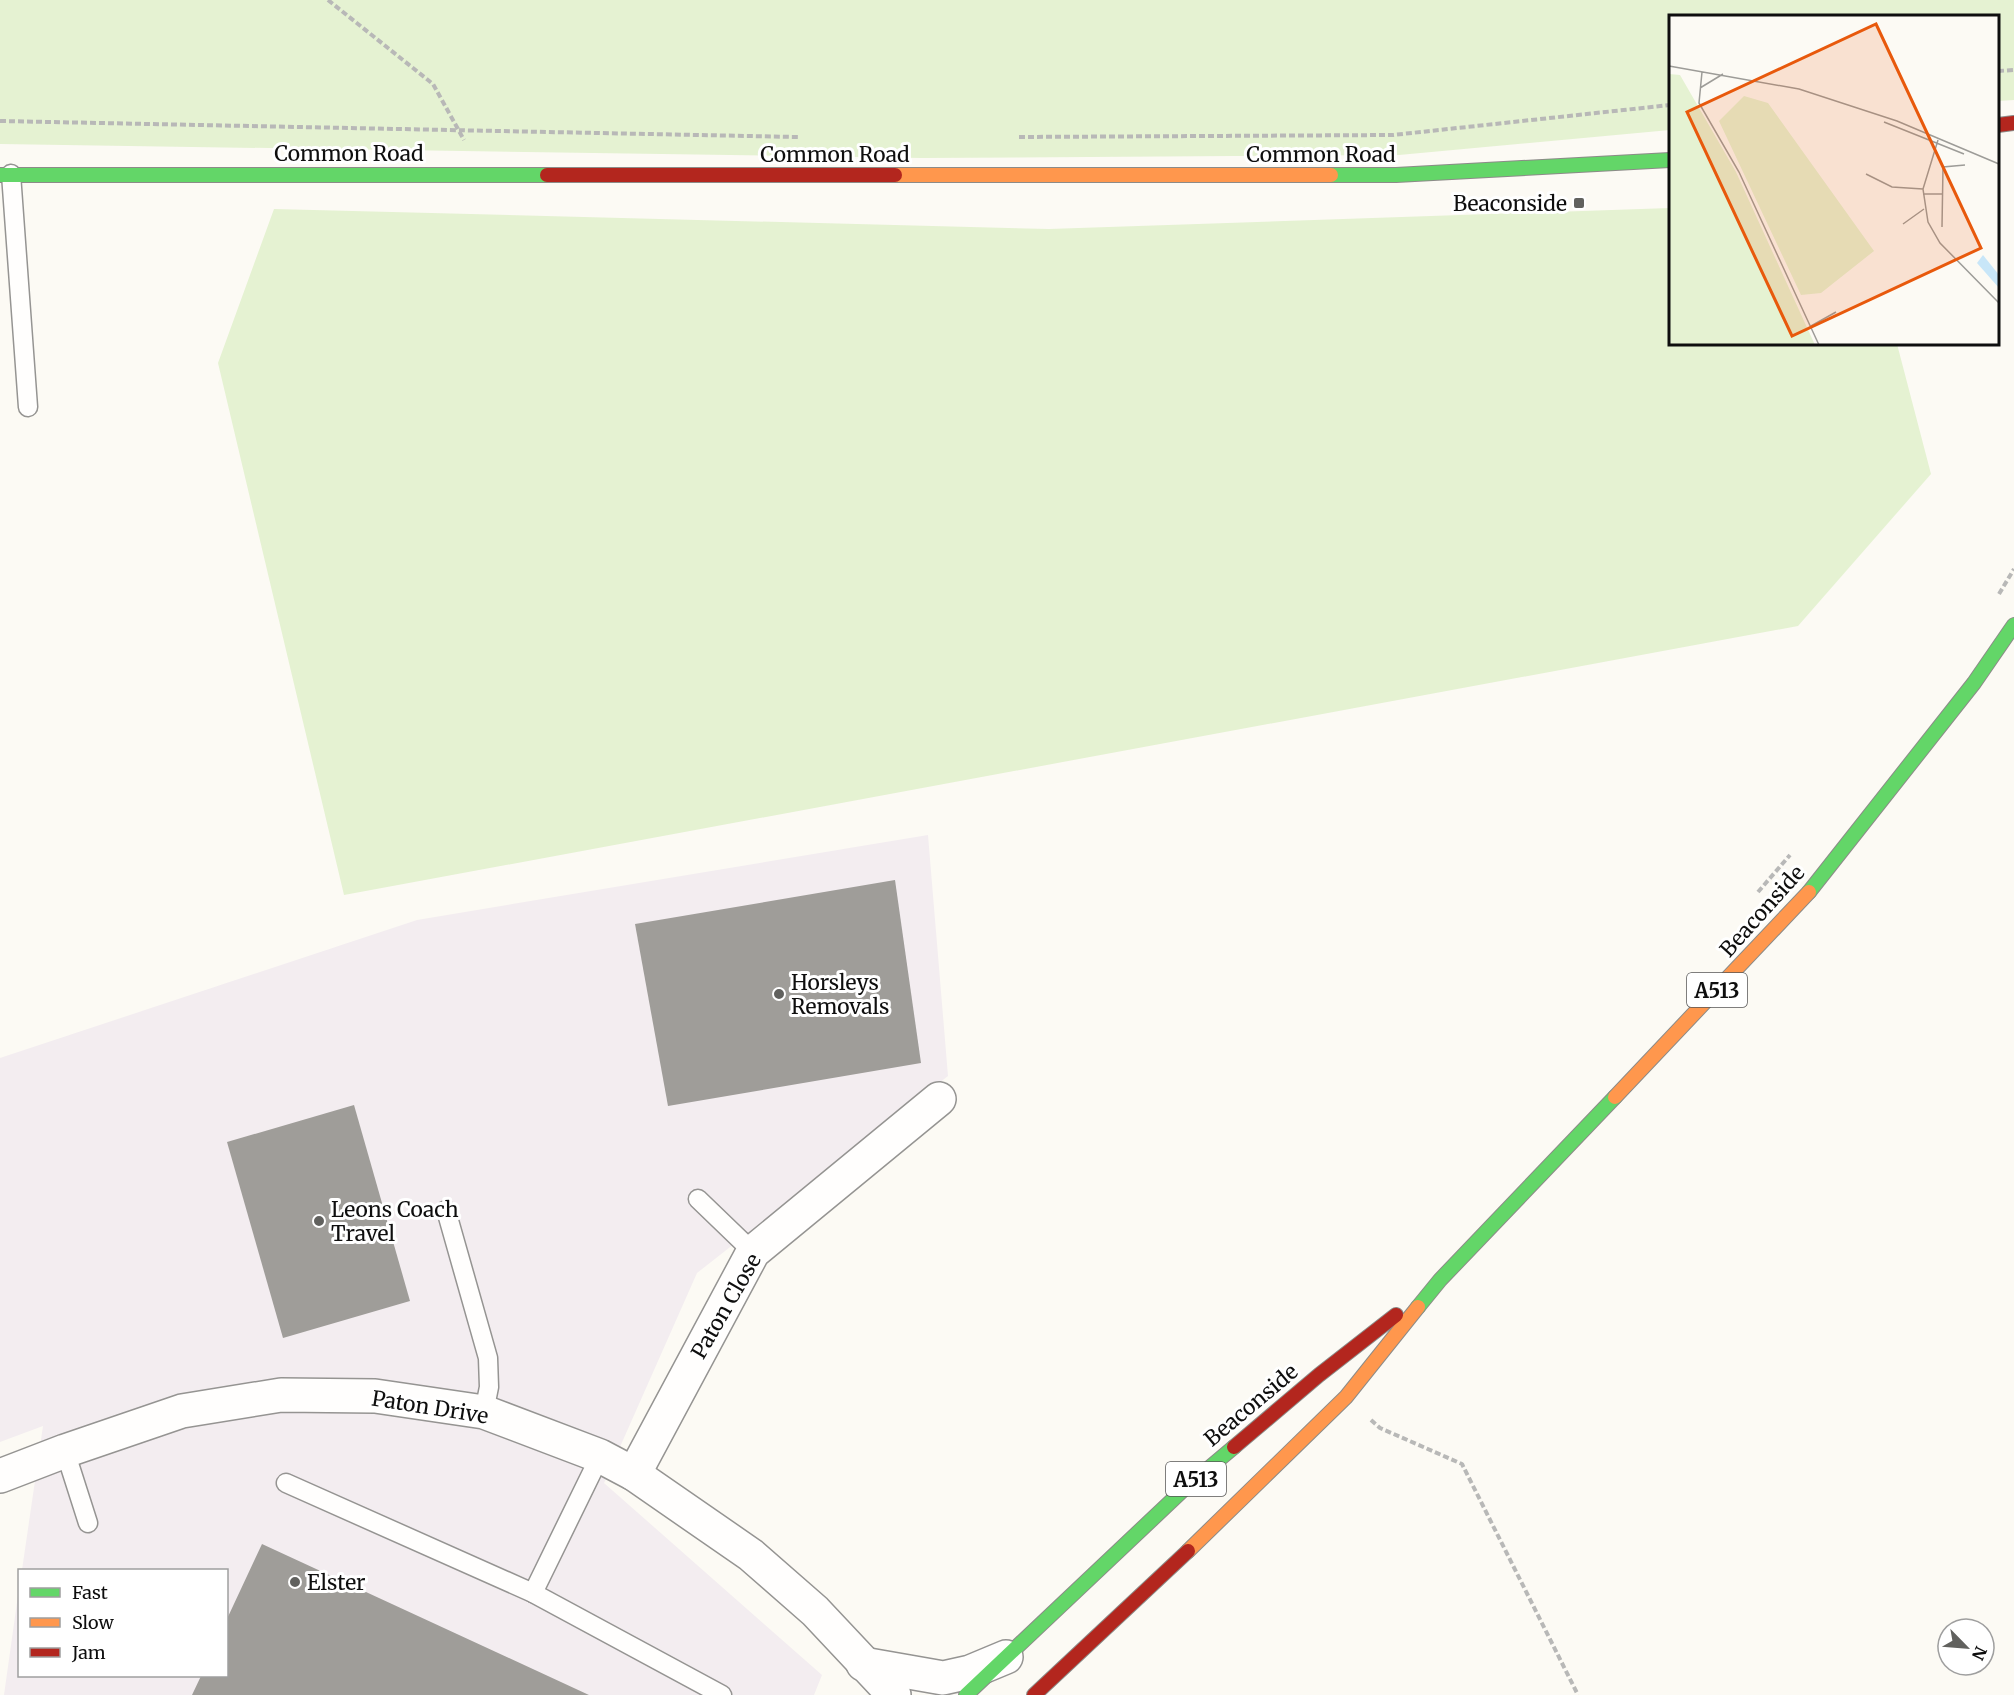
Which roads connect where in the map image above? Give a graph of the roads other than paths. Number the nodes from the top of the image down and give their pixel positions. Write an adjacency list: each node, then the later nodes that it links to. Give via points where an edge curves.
1 (2014, 123): 2 (main road)
2 (1999, 125)
3 (1669, 160): 4 (main road, Common Road, via 1396,175)
4 (5, 175): 5 (lane)
5 (28, 408)
6 (2014, 625): 11 (main road, Beaconside / A513, via 1974,683 1801,902)
7 (939, 1099): 10 (street, Paton Close)
8 (698, 1199): 10 (lane)
9 (446, 1210): 12 (lane, via 488,1358 489,1387)
10 (753, 1252): 15 (street, Paton Close)
11 (1440, 1280): 20 (main road, Beaconside / A513, via 1318,1375 1183,1490); 25 (main road, Beaconside / A513, via 1346,1397 1225,1517)
12 (484, 1413): 13 (street, Paton Drive, via 375,1396 281,1395 182,1411); 14 (street, Paton Drive)
13 (65, 1450): 16 (street, Paton Drive); 18 (lane)
14 (600, 1456): 15 (street, Paton Drive); 19 (lane)
15 (634, 1474): 21 (street, Paton Drive, via 751,1555 815,1611)
16 (0, 1476)
17 (286, 1483): 19 (lane)
18 (88, 1523)
19 (533, 1593): 22 (lane)
20 (1007, 1656): 21 (street, via 970,1672 943,1678); 24 (main road, Beaconside / A513)
21 (865, 1679): 23 (street, Paton Drive)
22 (722, 1695)
23 (894, 1695)
24 (966, 1695)
25 (1034, 1695)

